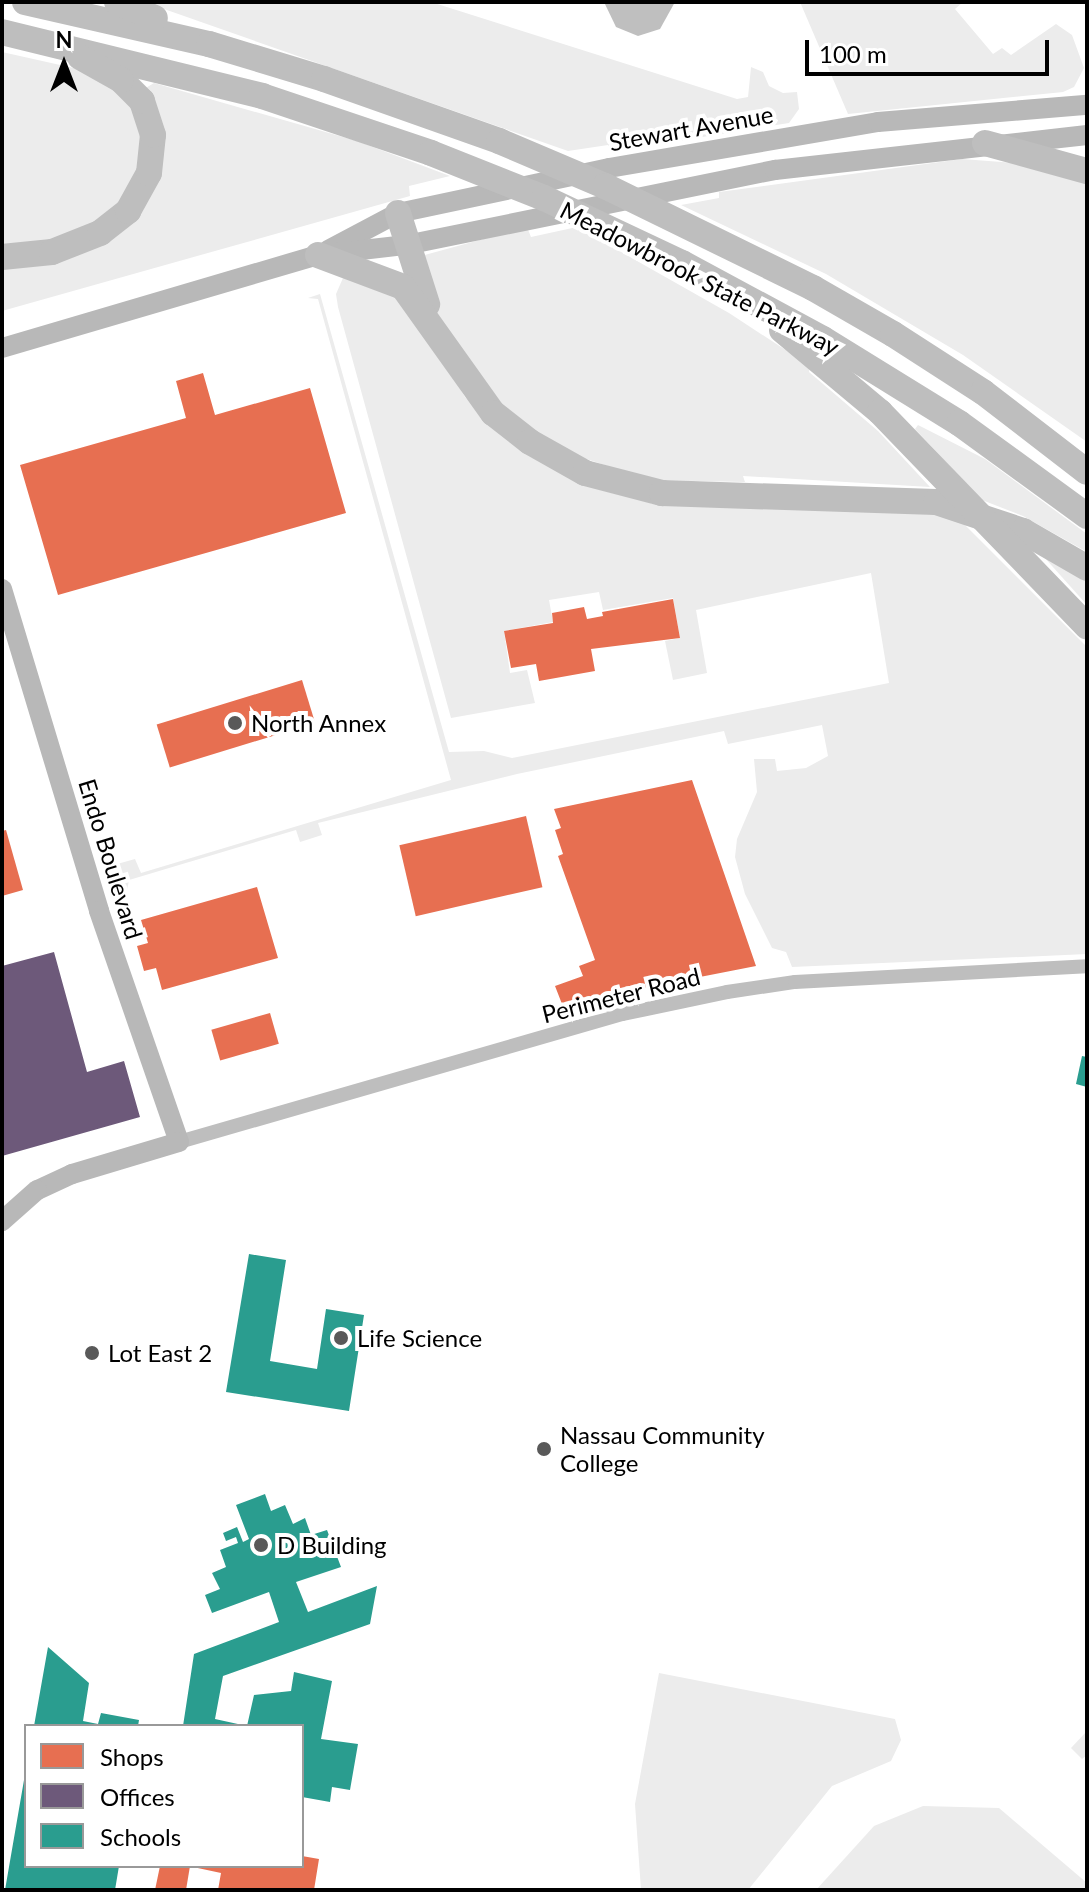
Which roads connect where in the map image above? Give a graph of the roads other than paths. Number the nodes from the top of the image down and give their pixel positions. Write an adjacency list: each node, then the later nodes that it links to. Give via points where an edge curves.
1 (25, 2): 5 (highway, Meadowbrook State Parkway)
2 (117, 2): 5 (highway)
3 (2, 32): 4 (highway, Meadowbrook State Parkway)
4 (51, 42): 13 (highway, via 136,93 152,126 152,162 134,202 100,233 52,252); 14 (highway, Meadowbrook State Parkway, via 213,81 417,147 579,213)
5 (209, 44): 17 (highway, Meadowbrook State Parkway, via 369,93 499,141 761,262 893,334 983,392)
6 (1087, 105): 10 (main road, Stewart Avenue, via 878,122 609,168)
7 (1087, 135): 8 (main road, Stewart Avenue)
8 (985, 143): 9 (highway); 11 (main road, Stewart Avenue, via 775,170)
9 (1087, 171)
10 (398, 213): 11 (highway); 12 (main road, Stewart Avenue)
11 (406, 245): 12 (main road, Stewart Avenue); 15 (highway)
12 (318, 255): 15 (highway, via 403,287); 16 (main road, Stewart Avenue)
13 (2, 257)
14 (730, 288): 18 (highway, Meadowbrook State Parkway, via 910,392); 21 (highway, via 880,412)
15 (443, 345): 19 (highway, via 464,379 510,427 549,455 604,480 662,493 936,502 1038,539)
16 (2, 348)
17 (1087, 472)
18 (1087, 516)
19 (1087, 568)
20 (2, 589): 23 (main road, Endo Boulevard, via 99,911)
21 (1087, 626)
22 (1087, 966): 23 (street, Perimeter Road, via 795,982 727,992 623,1014)
23 (179, 1142): 24 (main road, via 72,1174 37,1190)
24 (2, 1221)

